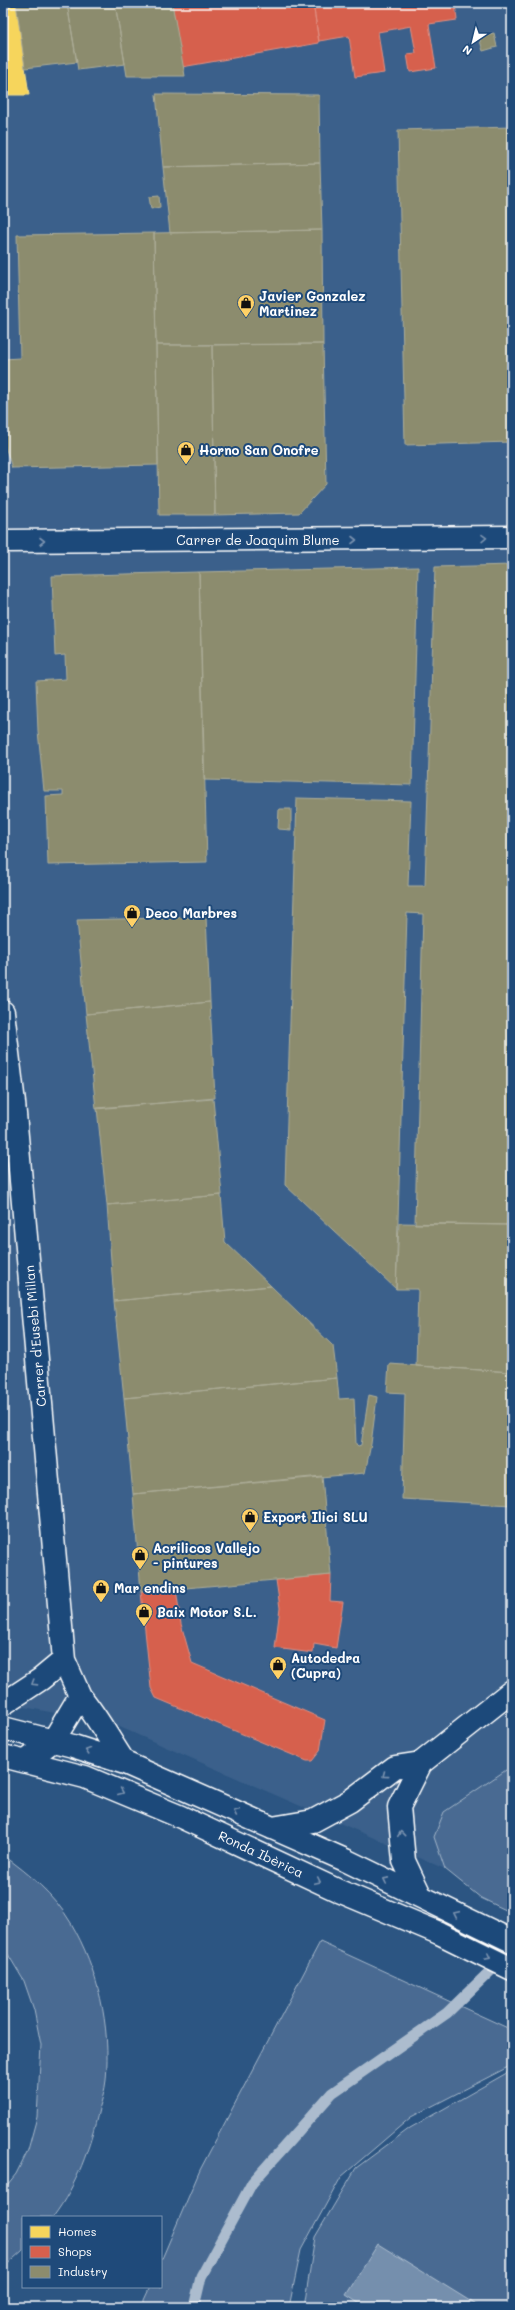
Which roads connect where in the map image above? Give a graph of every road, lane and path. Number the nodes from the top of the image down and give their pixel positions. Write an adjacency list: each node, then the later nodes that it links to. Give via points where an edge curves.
1 (512, 537): 2 (street, Carrer de Joaquim Blume, one-way to 1)
2 (3, 541)
3 (3, 1012): 4 (street, Carrer d'Eusebi Millan, via 14,1103)
4 (64, 1660): 6 (street, Carrer d'Eusebi Millan); 7 (street, one-way to 7)
5 (512, 1691): 13 (street)
6 (80, 1696): 9 (street); 12 (street, Carrer d'Eusebi Millan, via 93,1711)
7 (3, 1704)
8 (3, 1728): 9 (street, Ronda Ibèrica)
9 (52, 1741): 11 (street); 12 (street, Ronda Ibèrica, one-way to 9)
10 (3, 1756): 11 (street, Ronda Ibèrica)
11 (26, 1761): 17 (street, Ronda Ibèrica, one-way to 17, via 85,1777 181,1817 339,1891 464,1945)
12 (125, 1763): 14 (street, Ronda Ibèrica, one-way to 12)
13 (421, 1763): 14 (street, one-way to 14, via 395,1767 350,1801 313,1821); 15 (street, one-way to 13, via 404,1861 399,1807)
14 (272, 1828): 15 (street, Ronda Ibèrica, one-way to 14)
15 (421, 1897): 16 (street, Ronda Ibèrica, one-way to 15)
16 (512, 1941)
17 (512, 1970)

